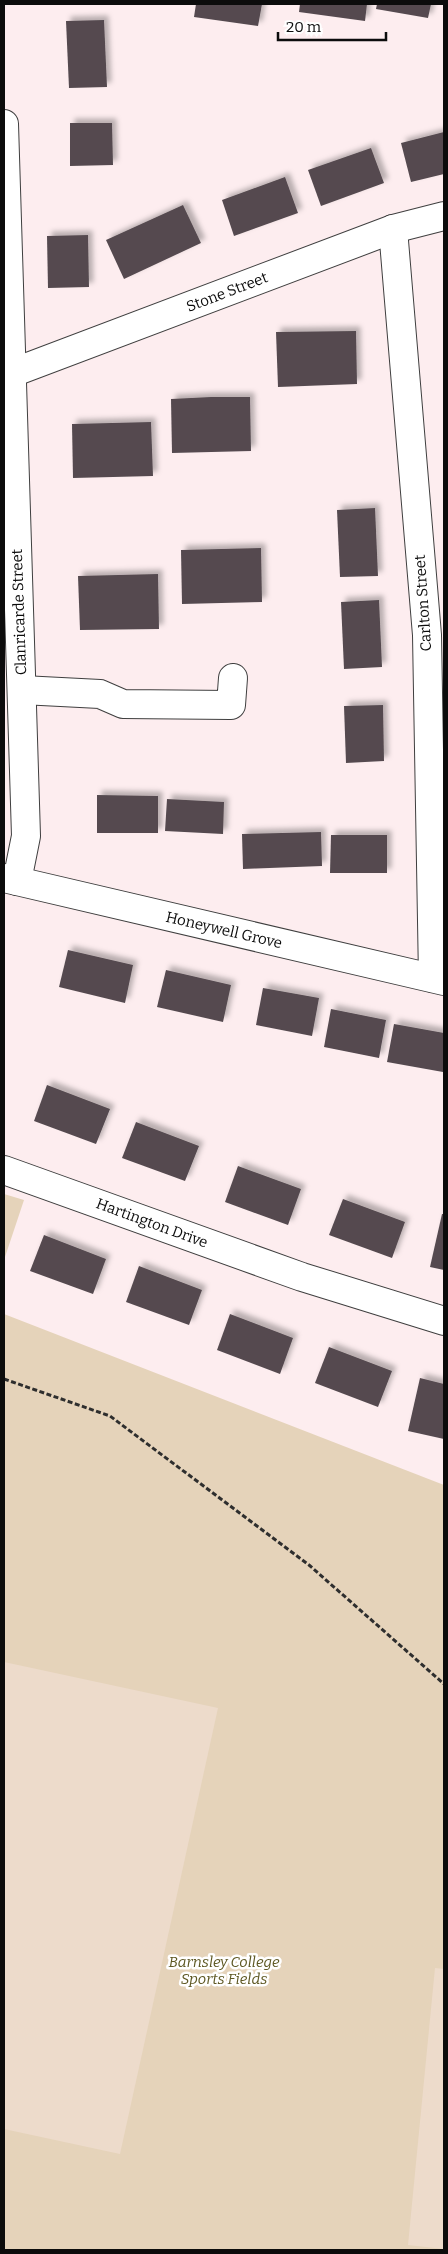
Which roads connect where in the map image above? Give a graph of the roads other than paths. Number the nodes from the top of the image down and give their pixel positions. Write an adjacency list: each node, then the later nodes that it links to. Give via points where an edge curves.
1 (4, 124): 4 (street, Clanricarde Street)
2 (444, 216): 3 (street, Stone Street)
3 (393, 229): 4 (street, Stone Street); 9 (street, Carlton Street, via 426,635)
4 (12, 373): 5 (street, Clanricarde Street)
5 (9, 474): 7 (street, Clanricarde Street)
6 (233, 678): 7 (street, Clanricarde Street, via 231,705 123,704 100,694)
7 (22, 690): 8 (street, Clanricarde Street, via 26,836)
8 (10, 879): 9 (street, Honeywell Grove)
9 (438, 979)
10 (4, 1170): 11 (street, Hartington Drive, via 302,1277)
11 (444, 1321)

